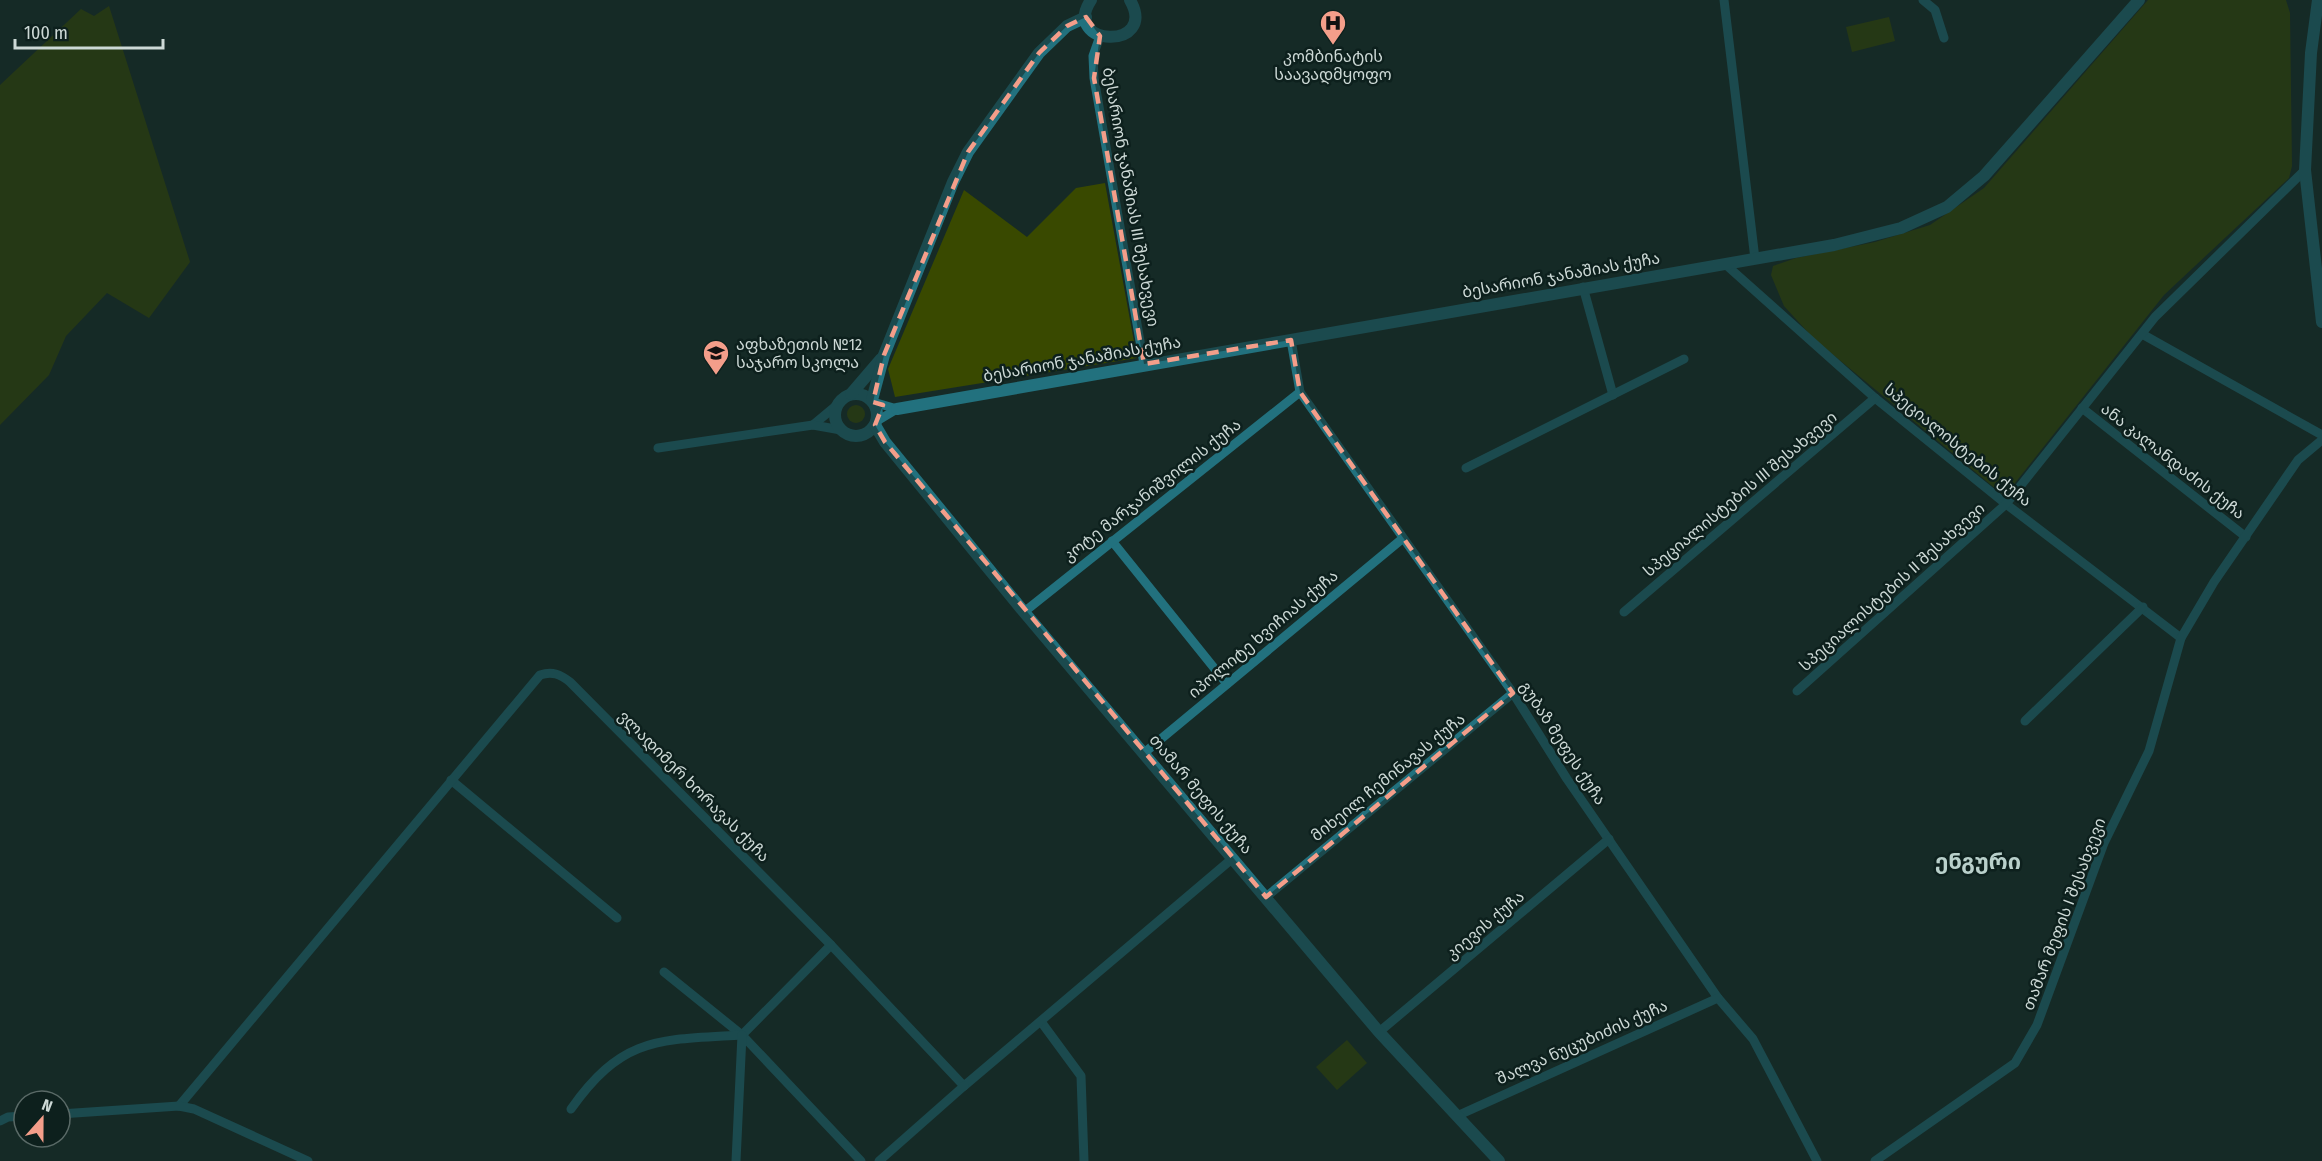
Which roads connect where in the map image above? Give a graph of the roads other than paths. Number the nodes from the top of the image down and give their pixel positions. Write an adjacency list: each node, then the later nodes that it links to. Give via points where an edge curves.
1 (1090, 0): 7 (street)
2 (1130, 0): 8 (street, via 1134,14 1129,29 1116,38)
3 (1724, 0): 12 (street)
4 (1923, 0): 9 (street, via 1935,10)
5 (2139, 0): 12 (street, ბესარიონ ჯანაშიას ქუჩა, via 1984,176 1947,207 1901,228)
6 (2318, 0): 10 (street)
7 (1086, 16): 8 (street, via 1093,32); 18 (street, via 1066,26 1039,53 968,152)
8 (1100, 36): 20 (street, ბესარიონ ჯანაშიას III შესახვევი, via 1093,56 1094,78)
9 (1944, 38)
10 (2316, 53): 11 (street)
11 (2305, 170): 15 (street); 16 (street, სპეციალისტების II შესახვევი)
12 (1755, 259): 13 (street, ბესარიონ ჯანაშიას ქუჩა)
13 (1725, 264): 14 (street, ბესარიონ ჯანაშიას ქუჩა); 24 (street, სპეციალისტების ქუჩა)
14 (1583, 287): 17 (street, ბესარიონ ჯანაშიას ქუჩა); 23 (street)
15 (2322, 322)
16 (2142, 334): 27 (street, სპეციალისტების II შესახვევი); 32 (street)
17 (1291, 340): 20 (street, ბესარიონ ჯანაშიას ქუჩა); 21 (street, გუბაზ მეფეს ქუჩა)
18 (884, 355): 22 (street); 25 (street)
19 (1684, 359): 23 (street)
20 (1144, 364): 28 (street, ბესარიონ ჯანაშიას ქუჩა)
21 (1300, 392): 40 (street, გუბაზ მეფეს ქუჩა); 41 (street, კოტე მარჯანიშვილის ქუჩა)
22 (852, 394): 25 (street, via 862,394); 26 (street)
23 (1613, 395): 37 (street)
24 (1875, 399): 38 (street, სპეციალისტების ქუჩა); 44 (street, სპეციალისტების III შესახვევი)
25 (872, 401): 28 (street); 29 (street, via 877,411)
26 (837, 405): 30 (street); 31 (street, via 835,418)
27 (2082, 408): 38 (street, სპეციალისტების II შესახვევი); 39 (street, ანა კალანდაძის ქუჩა)
28 (897, 409): 29 (street)
29 (876, 423): 33 (street, via 868,433); 35 (street, თამარ მეფის ქუჩა)
30 (813, 425): 31 (street); 36 (street)
31 (841, 430): 33 (street)
32 (2322, 435)
33 (857, 437): 35 (street)
34 (2322, 440): 39 (street, თამარ მეფის I შესახვევი, via 2298,460)
35 (885, 442): 43 (street, თამარ მეფის ქუჩა)
36 (658, 448)
37 (1466, 468)
38 (2006, 504): 42 (street, სპეციალისტების ქუჩა); 47 (street, სპეციალისტების II შესახვევი)
39 (2246, 537): 45 (street, თამარ მეფის I შესახვევი)
40 (1402, 539): 46 (street, იპოლიტე ხვიჩიას ქუჩა); 48 (street, გუბაზ მეფეს ქუჩა)
41 (1112, 541): 43 (street, კოტე მარჯანიშვილის ქუჩა); 46 (street)
42 (2143, 607): 45 (street, სპეციალისტების ქუჩა); 49 (street)
43 (1024, 612): 50 (street, თამარ მეფის ქუჩა)
44 (1624, 612)
45 (2181, 638): 74 (street, თამარ მეფის I შესახვევი, via 2149,751 2104,843 2037,1025 2015,1063)
46 (1227, 684): 50 (street, იპოლიტე ხვიჩიას ქუჩა)
47 (1797, 691)
48 (1513, 693): 52 (street, გუბაზ მეფეს ქუჩა); 54 (street, მიხეილ ჩემინავას ქუჩა)
49 (2025, 721)
50 (1144, 753): 53 (street, თამარ მეფის ქუჩა)
51 (451, 780): 55 (street); 56 (street, ვლადიმერ ხორავას ქუჩა, via 540,675 558,674); 63 (street, ვლადიმერ ხორავას ქუჩა)
52 (1610, 839): 58 (street, გუბაზ მეფეს ქუჩა); 60 (street, კიევის ქუჩა)
53 (1233, 858): 54 (street, თამარ მეფის ქუჩა); 59 (street)
54 (1266, 897): 60 (street, თამარ მეფის ქუჩა)
55 (617, 918)
56 (831, 945): 61 (street); 62 (street, ვლადიმერ ხორავას ქუჩა)
57 (664, 972): 61 (street)
58 (1718, 998): 66 (street, შალვა ნუცუბიძის ქუჩა); 73 (street, გუბაზ მეფეს ქუჩა, via 1753,1039)
59 (1042, 1023): 62 (street); 71 (street, via 1081,1076)
60 (1379, 1032): 66 (street, თამარ მეფის ქუჩა)
61 (742, 1035): 64 (street, via 667,1040 628,1052 606,1066); 68 (street); 69 (street)
62 (964, 1086): 70 (street)
63 (179, 1106): 65 (street); 67 (street, via 194,1109)
64 (571, 1109)
65 (72, 1113)
66 (1459, 1115): 72 (street, თამარ მეფის ქუჩა)
67 (308, 1161)
68 (736, 1161)
69 (861, 1161)
70 (879, 1161)
71 (1084, 1161)
72 (1499, 1161)
73 (1817, 1161)
74 (1875, 1161)

